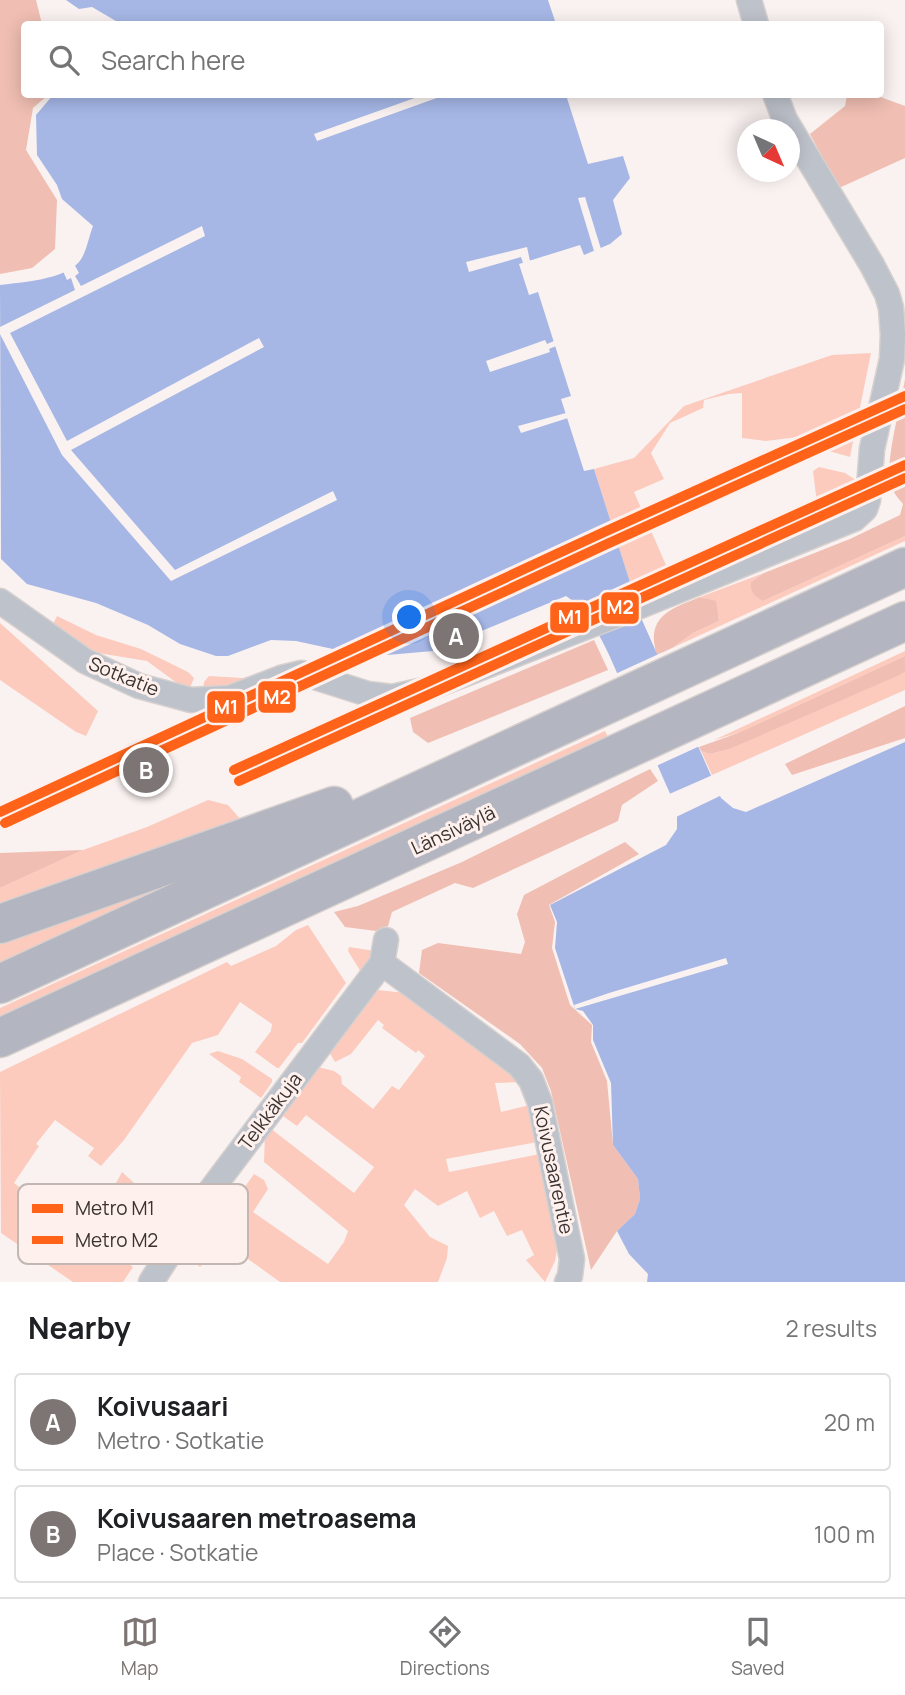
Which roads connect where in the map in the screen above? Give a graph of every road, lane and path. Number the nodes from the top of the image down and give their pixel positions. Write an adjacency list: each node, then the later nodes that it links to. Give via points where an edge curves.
1 (749, 0): 2 (street)
2 (754, 21)
3 (777, 98): 5 (street, Sotkatie, via 882,284 891,308 891,359 873,450 869,500 854,519 424,690 392,697 302,673 230,698 195,700 139,686 85,661)
4 (905, 568): 7 (highway)
5 (0, 601)
6 (905, 621): 11 (highway, Länsiväylä)
7 (531, 740): 8 (highway, via 443,758 330,807); 10 (highway)
8 (0, 924)
9 (384, 951): 12 (street, Telkkäkuja); 15 (street, Koivusaarentie, via 531,1080 540,1103 572,1259)
10 (0, 984)
11 (0, 1038)
12 (215, 1184)
13 (163, 1264): 14 (street, Telkkäkuja)
14 (151, 1282)
15 (567, 1282)

